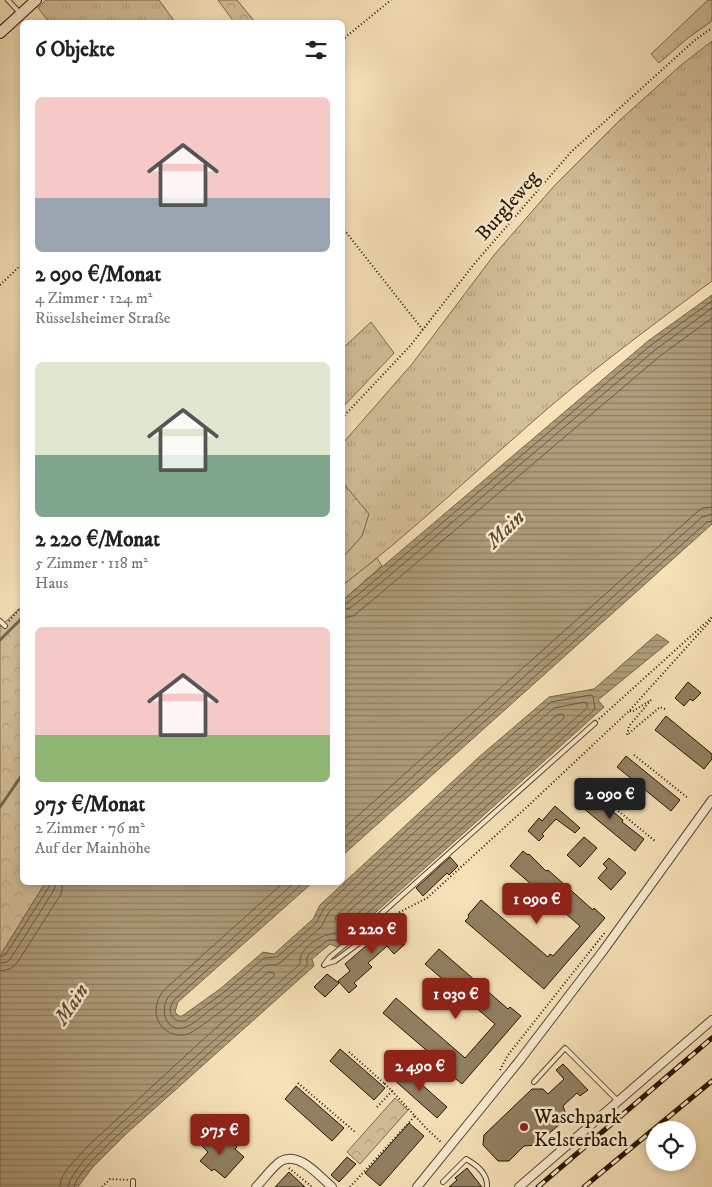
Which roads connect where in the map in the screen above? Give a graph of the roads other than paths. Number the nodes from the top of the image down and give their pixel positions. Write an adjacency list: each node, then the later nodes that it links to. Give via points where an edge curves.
1 (8, 0): 3 (lane)
2 (36, 0): 3 (street)
3 (21, 14): 4 (street)
4 (0, 33)
5 (0, 620): 6 (lane)
6 (5, 626)
7 (595, 722): 9 (lane, via 324,965)
8 (712, 800): 18 (street, via 520,1060)
9 (379, 928)
10 (712, 1020): 12 (street)
11 (534, 1082): 12 (lane, via 565,1048)
12 (618, 1102): 20 (street)
13 (133, 1181): 15 (lane)
14 (443, 1182): 19 (lane, via 466,1159 477,1165 488,1180)
15 (133, 1187)
16 (256, 1187): 17 (street, via 282,1161 290,1158 309,1167)
17 (332, 1187)
18 (418, 1187)
19 (487, 1187)
20 (519, 1187)

